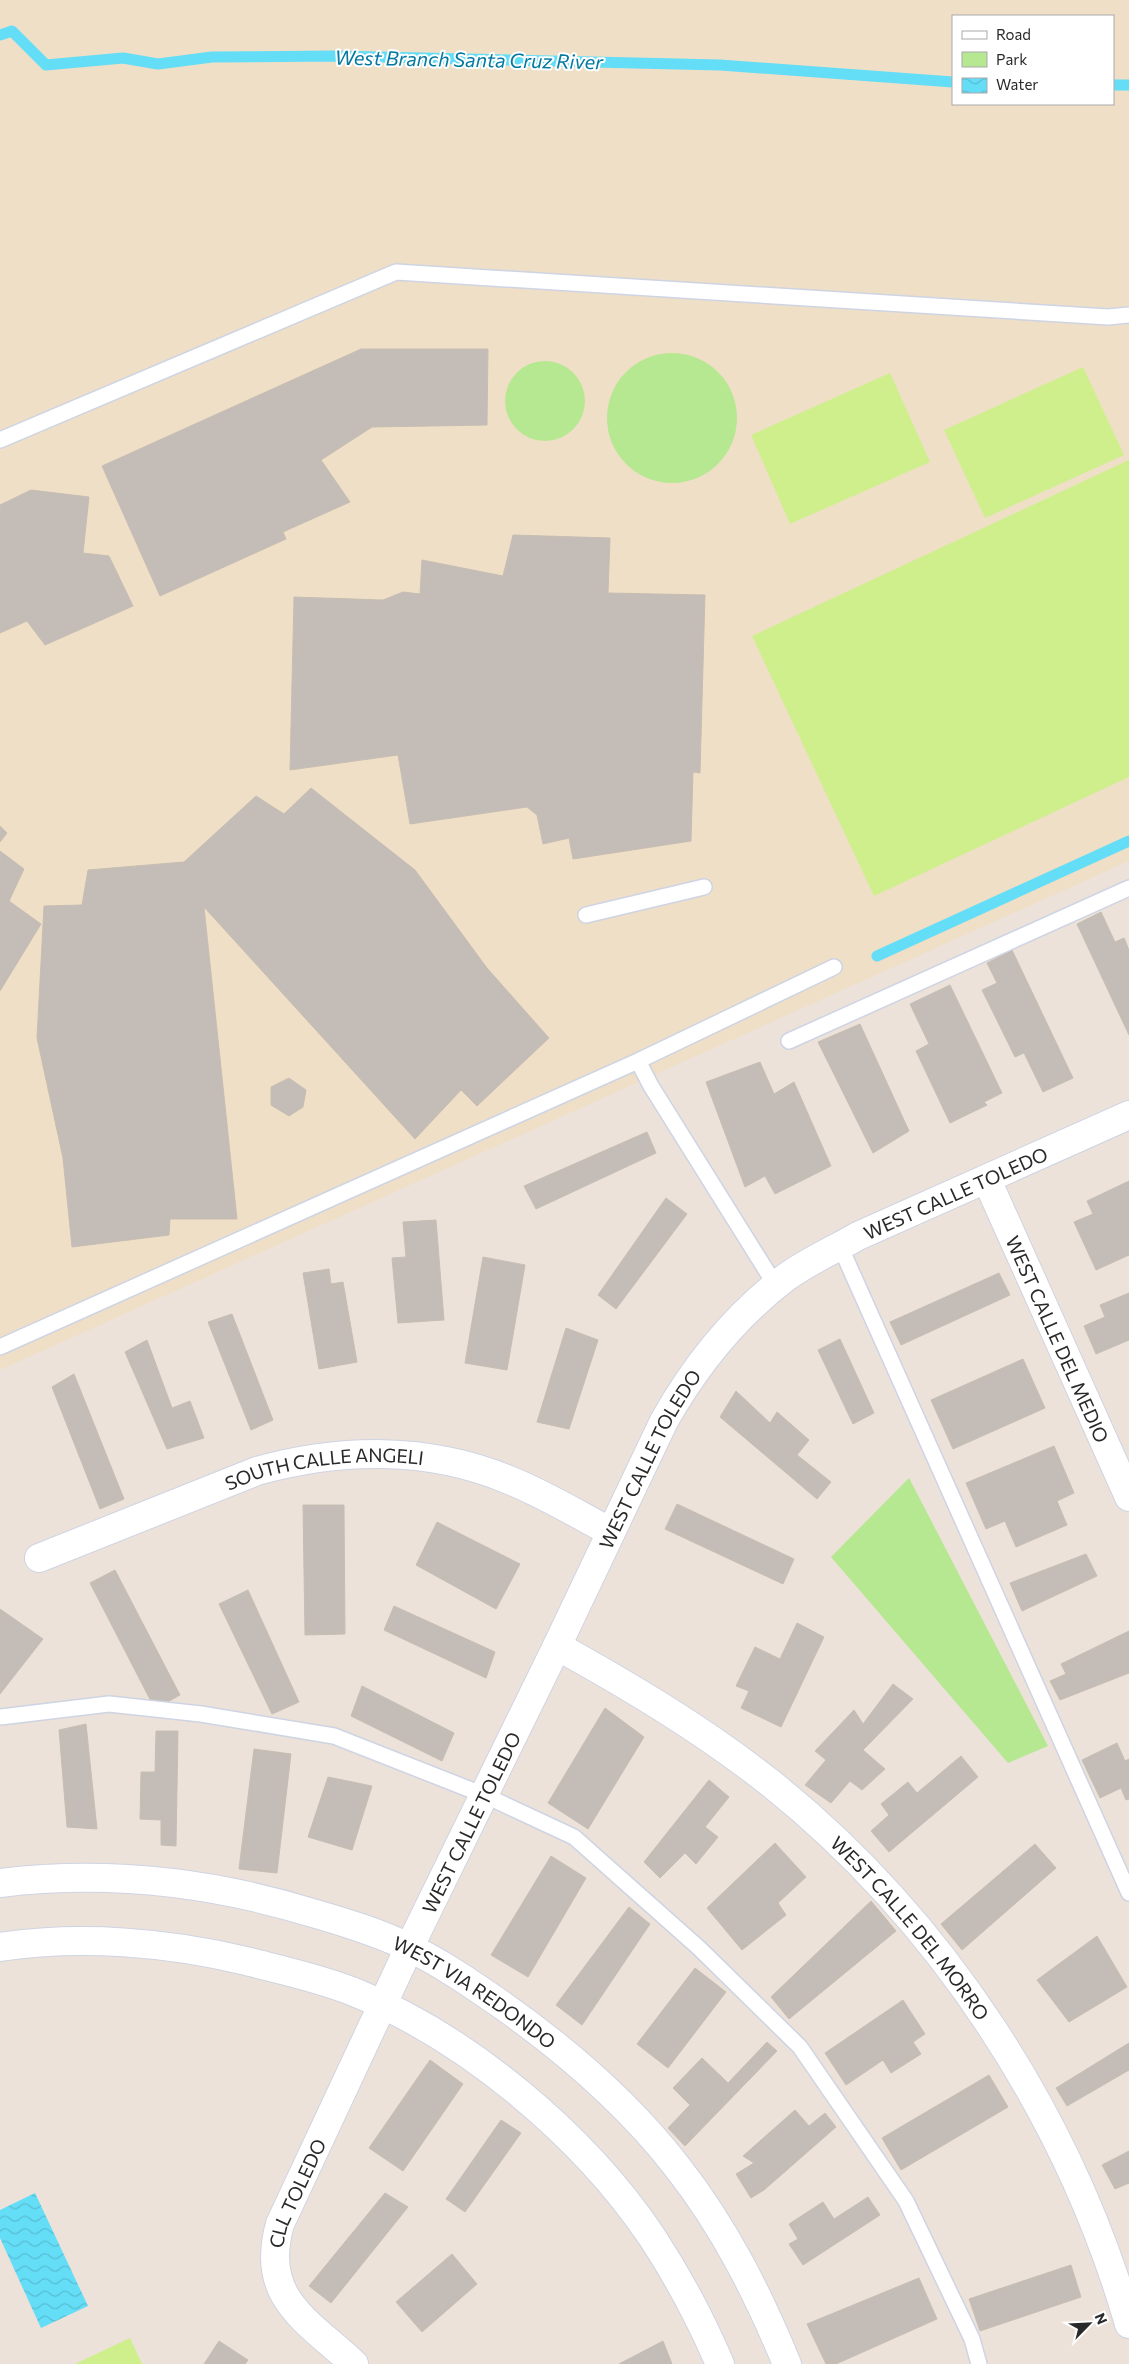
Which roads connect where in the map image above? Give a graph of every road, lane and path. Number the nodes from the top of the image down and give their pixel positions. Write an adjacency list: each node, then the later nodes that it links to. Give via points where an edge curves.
1 (1129, 315): 2 (lane, via 1108,317 396,272)
2 (0, 440)
3 (704, 887): 5 (lane)
4 (1129, 888): 7 (lane)
5 (586, 914)
6 (834, 967): 8 (lane)
7 (789, 1041)
8 (638, 1060): 12 (lane); 13 (lane)
9 (1129, 1115): 10 (street, WEST CALLE TOLEDO)
10 (987, 1180): 11 (street, WEST CALLE TOLEDO); 14 (street, WEST CALLE DEL MEDIO)
11 (840, 1246): 12 (street, WEST CALLE TOLEDO); 21 (lane)
12 (776, 1286): 15 (street, WEST CALLE TOLEDO, via 725,1333 681,1390)
13 (0, 1347)
14 (1129, 1497)
15 (610, 1532): 16 (street, SOUTH CALLE ANGELI, via 538,1493 479,1469 415,1456 354,1453 296,1461 256,1471); 17 (street, WEST CALLE TOLEDO)
16 (39, 1558)
17 (557, 1646): 19 (street, WEST CALLE TOLEDO); 25 (street, WEST CALLE DEL MORRO, via 665,1708 770,1783 833,1838 905,1915 978,2007 1032,2094 1076,2181)
18 (0, 1717): 19 (lane, via 108,1704 200,1714 334,1736)
19 (484, 1795): 23 (street, WEST CALLE TOLEDO); 29 (lane, via 574,1837 699,1948 800,2047 906,2201 972,2339)
20 (0, 1883): 23 (street, WEST VIA REDONDO, via 100,1878 178,1882 220,1889 336,1920)
21 (1129, 1893)
22 (0, 1946): 24 (street, via 108,1942 195,1950 327,1983)
23 (409, 1948): 24 (street, WEST CALLE TOLEDO); 28 (street, WEST VIA REDONDO, via 476,1987 540,2032 612,2094 646,2130 678,2168 728,2241 754,2288)
24 (383, 2006): 26 (street, CLL TOLEDO, via 280,2224 275,2244 274,2265 280,2287 290,2305); 27 (street, via 438,2035 470,2057 509,2086 571,2141 652,2237 680,2280)
25 (1129, 2324)
26 (354, 2364)
27 (720, 2364)
28 (787, 2364)
29 (979, 2364)

